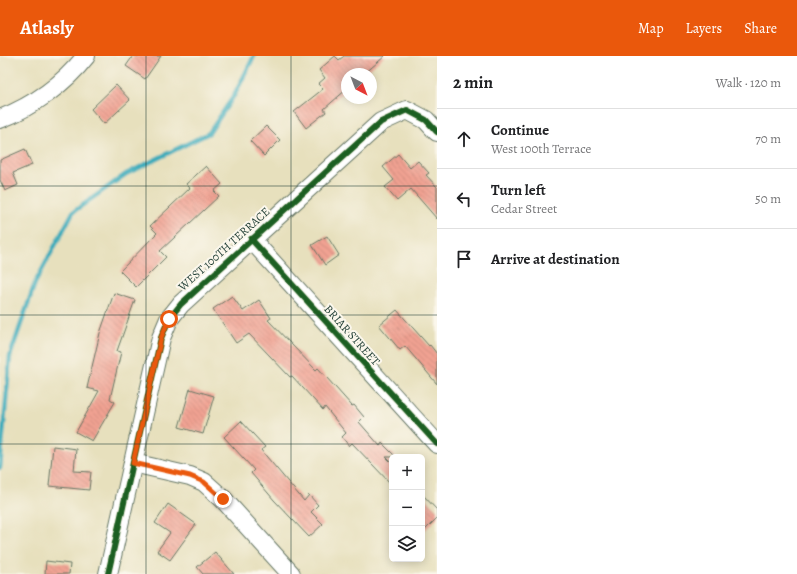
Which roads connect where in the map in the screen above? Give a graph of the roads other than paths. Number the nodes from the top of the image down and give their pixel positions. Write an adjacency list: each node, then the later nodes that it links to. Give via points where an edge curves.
1 (86, 56): 2 (street, via 78,67 53,89 30,105)
2 (0, 119)
3 (437, 132): 4 (street, WEST 100TH TERRACE, via 426,120 407,110 381,122)
4 (251, 240): 5 (street, BRIAR STREET); 6 (street, WEST 100TH TERRACE, via 181,304 169,319 161,338)
5 (437, 444)
6 (133, 463): 7 (street, WEST 100TH TERRACE); 8 (street, via 190,476 204,482 223,499)
7 (108, 574)
8 (291, 574)

